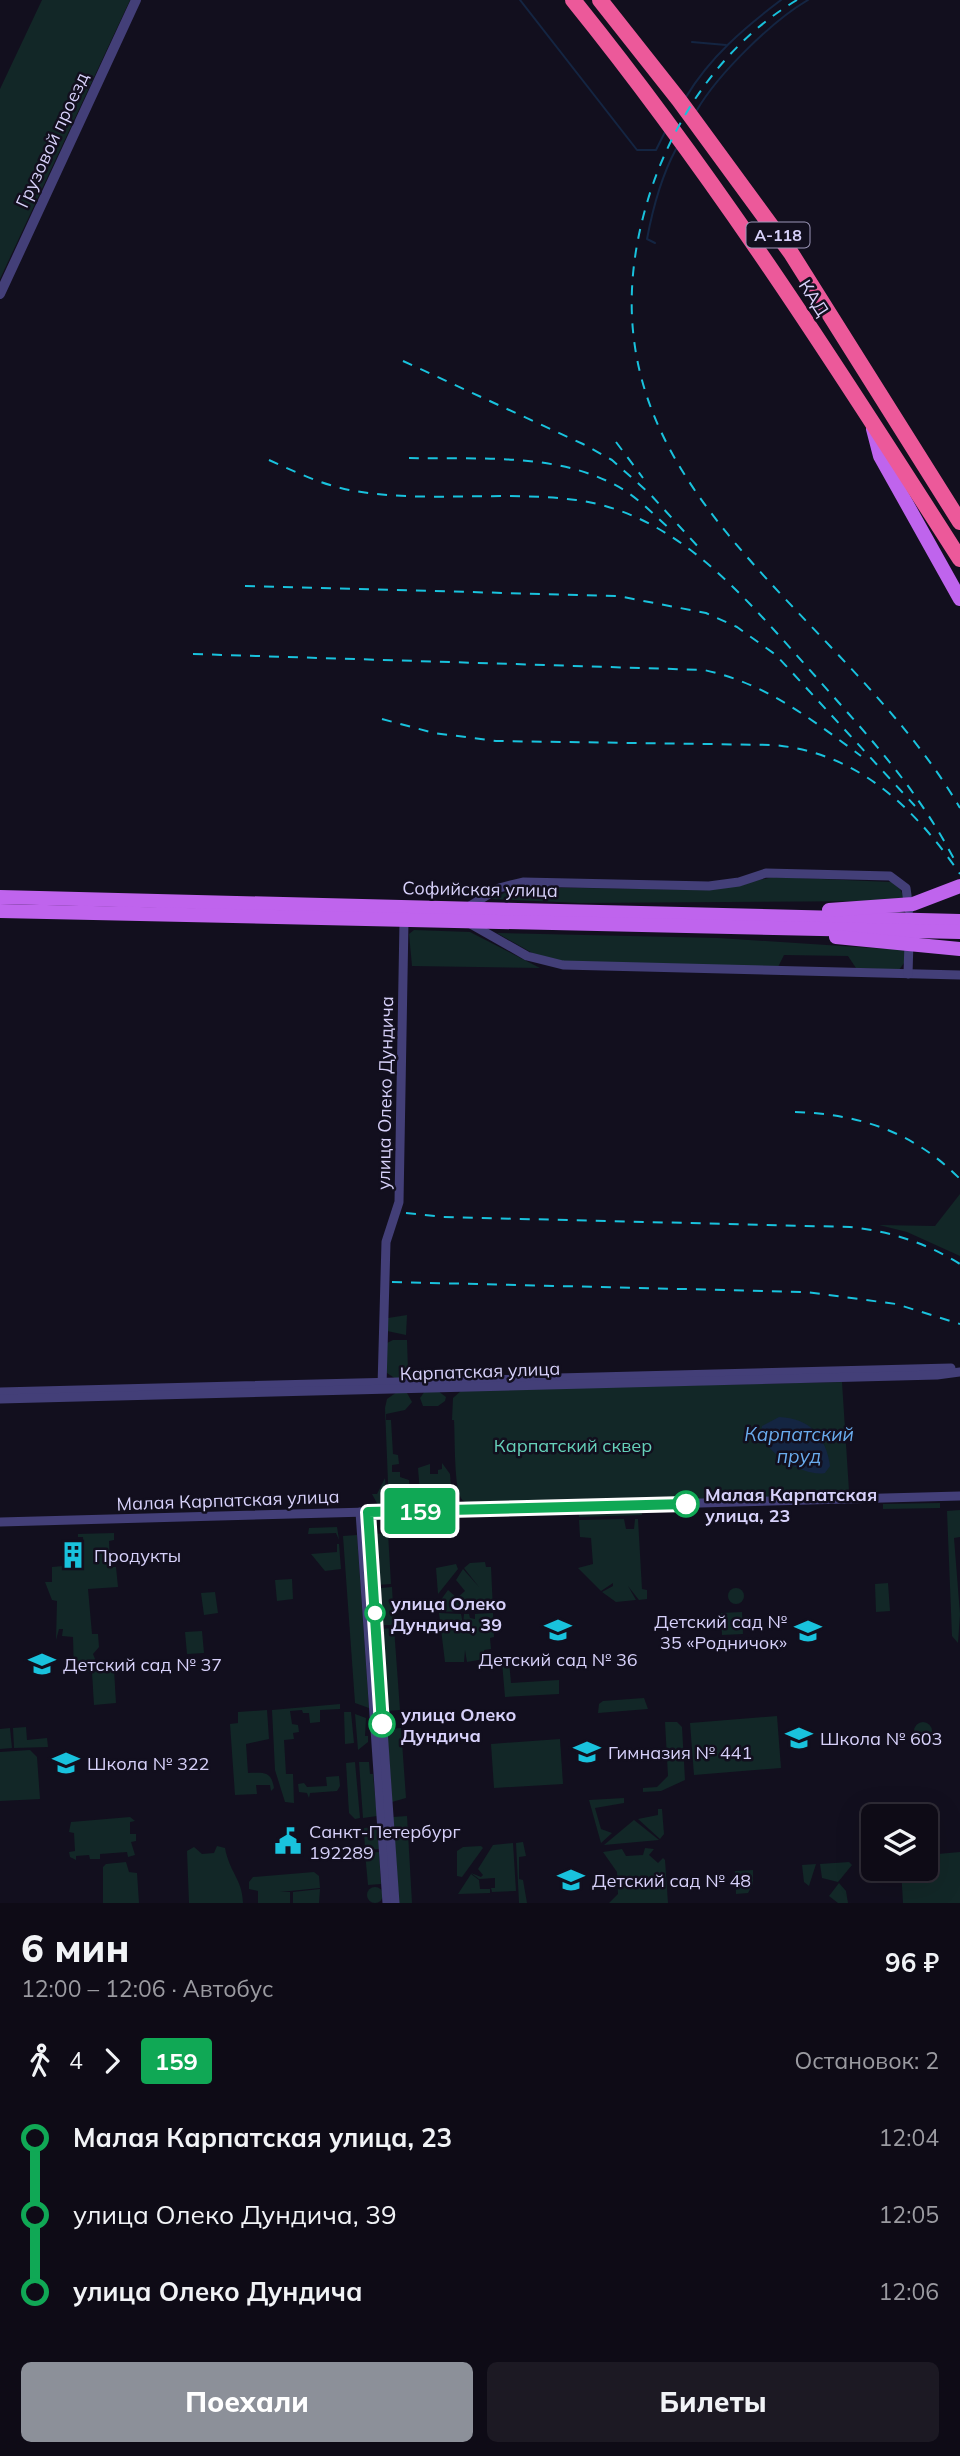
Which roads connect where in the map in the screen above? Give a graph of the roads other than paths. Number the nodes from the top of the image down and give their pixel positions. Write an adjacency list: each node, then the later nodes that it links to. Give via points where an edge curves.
1 (136, 0): 4 (street, Грузовой проезд)
2 (573, 0): 5 (highway, КАД / А-118, via 699,163)
3 (600, 0): 6 (highway, КАД / А-118, via 791,253)
4 (0, 294)
5 (871, 421): 7 (highway, КАД / А-118); 8 (main road, via 880,456)
6 (960, 520)
7 (960, 559)
8 (960, 600)
9 (960, 886): 16 (main road)
10 (0, 897): 12 (main road, Софийская улица)
11 (0, 911): 13 (main road, Софийская улица)
12 (467, 915): 13 (main road, Софийская улица); 15 (main road, Софийская улица); 19 (street, via 527,956 563,965); 19 (street, via 499,888 523,882 709,886 766,873 890,876 909,896)
13 (404, 921): 22 (street, улица Олеко Дундича, via 398,1202 386,1242)
14 (960, 921): 16 (main road)
15 (795, 923): 16 (main road); 16 (main road)
16 (886, 925): 17 (main road); 18 (main road)
17 (960, 932)
18 (960, 949)
19 (908, 974): 20 (street)
20 (960, 975)
21 (960, 1370): 22 (street, Карпатская улица, via 937,1375)
22 (382, 1386): 23 (street, Карпатская улица); 24 (street, Карпатская улица)
23 (0, 1392)
24 (0, 1399)
25 (960, 1496): 26 (street, Малая Карпатская улица)
26 (364, 1512): 27 (street, Малая Карпатская улица); 28 (street); 29 (street)
27 (0, 1522)
28 (387, 1903)
29 (395, 1903)

